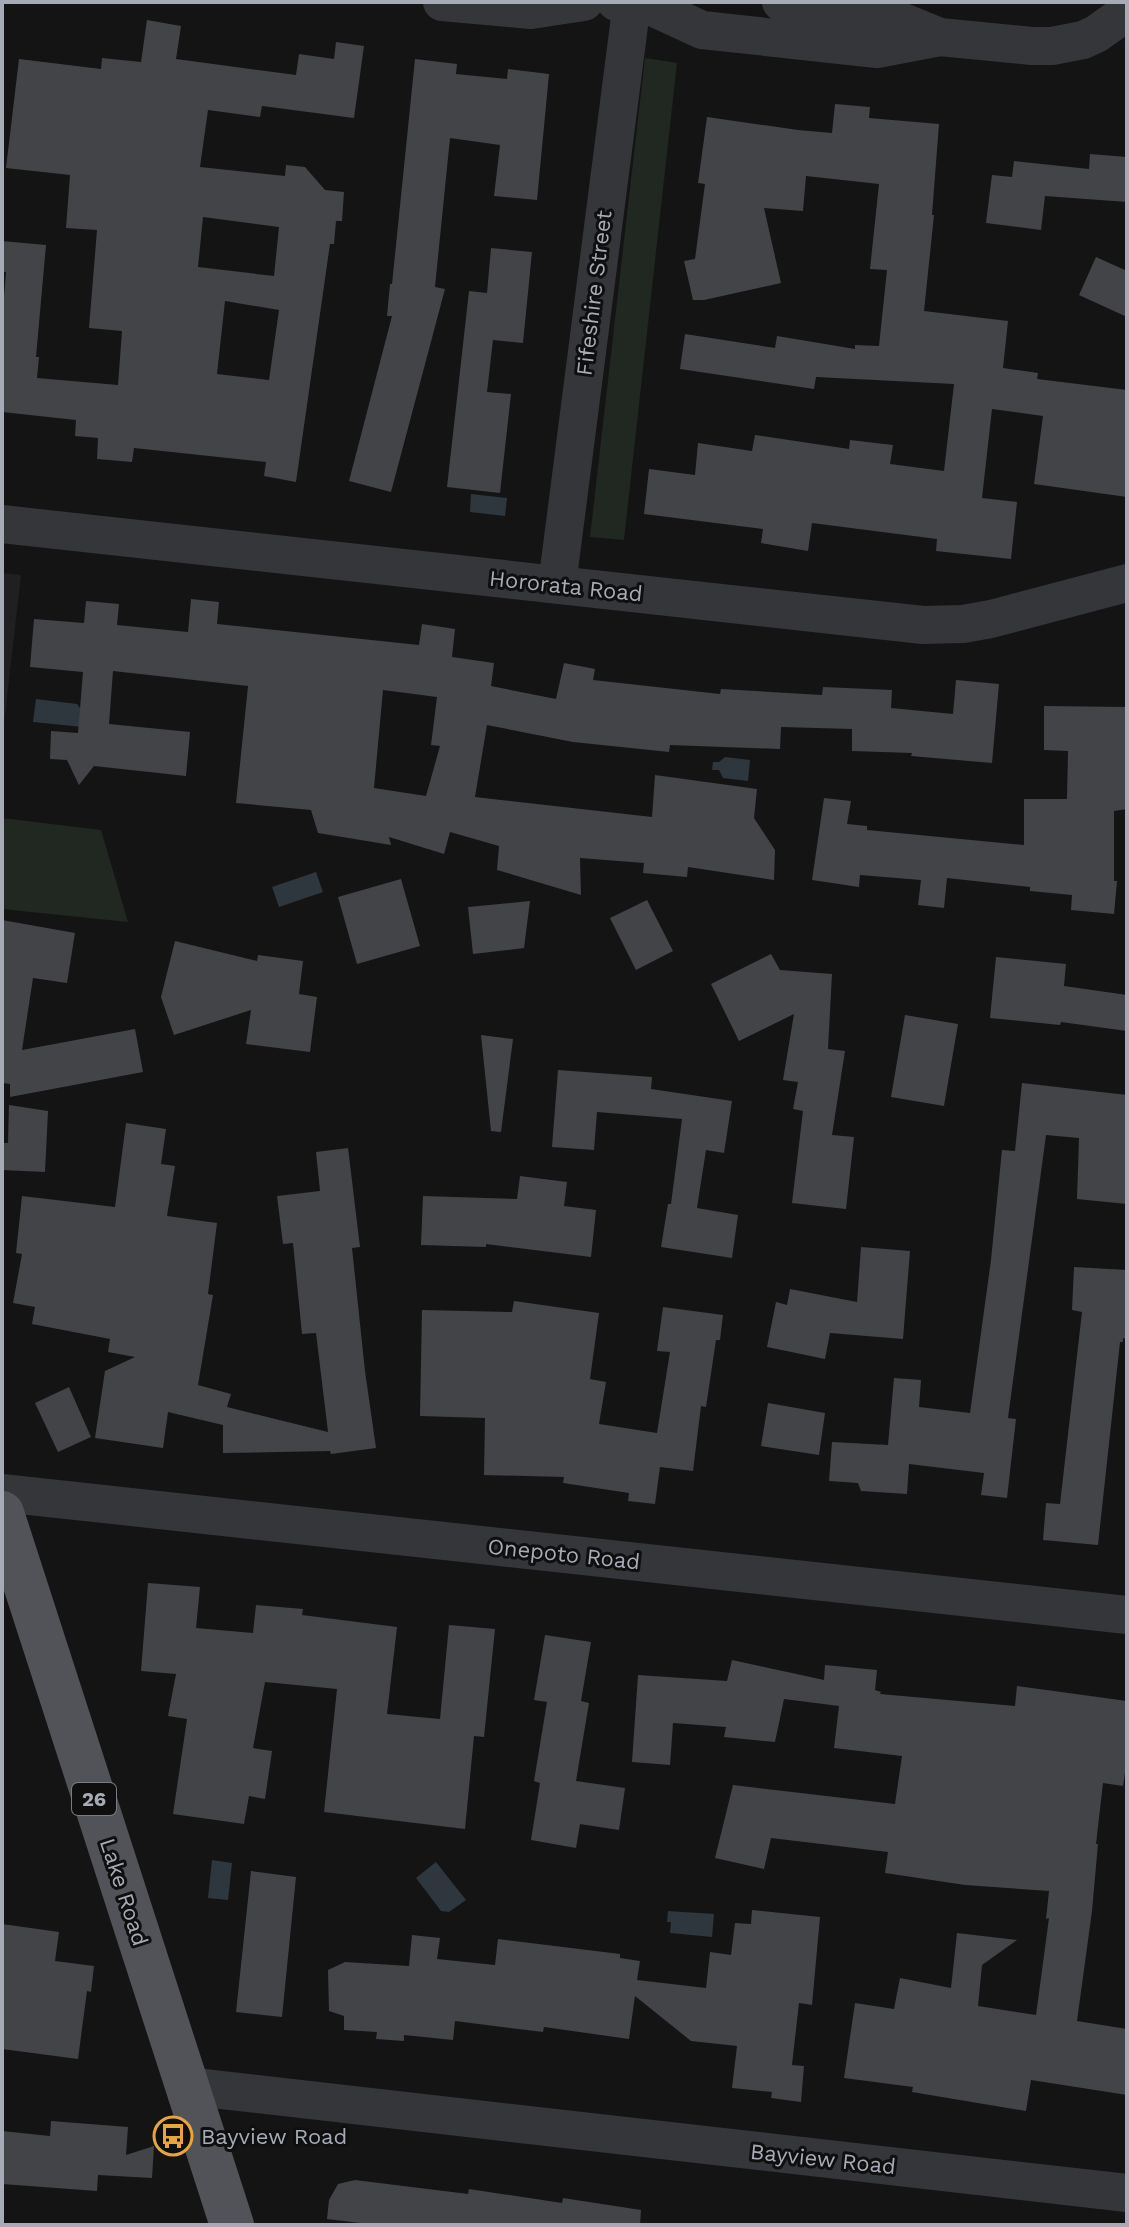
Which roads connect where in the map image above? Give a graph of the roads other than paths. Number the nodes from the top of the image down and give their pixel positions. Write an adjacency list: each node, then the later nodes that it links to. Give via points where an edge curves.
1 (442, 2): 2 (street, via 531,10)
2 (584, 2)
3 (781, 2): 6 (street, via 881,13)
4 (638, 3): 6 (street, via 702,30 877,49); 9 (street, Fifeshire Street)
5 (1127, 12): 6 (street, via 1083,40 1052,46)
6 (940, 37)
7 (2, 524): 9 (street, Hororata Road)
8 (1127, 583): 9 (street, Hororata Road, via 991,619 923,625)
9 (557, 585)
10 (2, 1493): 12 (street, Onepoto Road)
11 (2, 1513): 13 (main road, Lake Road / 26)
12 (1127, 1615)
13 (186, 2086): 14 (street, Bayview Road); 15 (main road, Lake Road / 26)
14 (1127, 2193)
15 (232, 2225)

